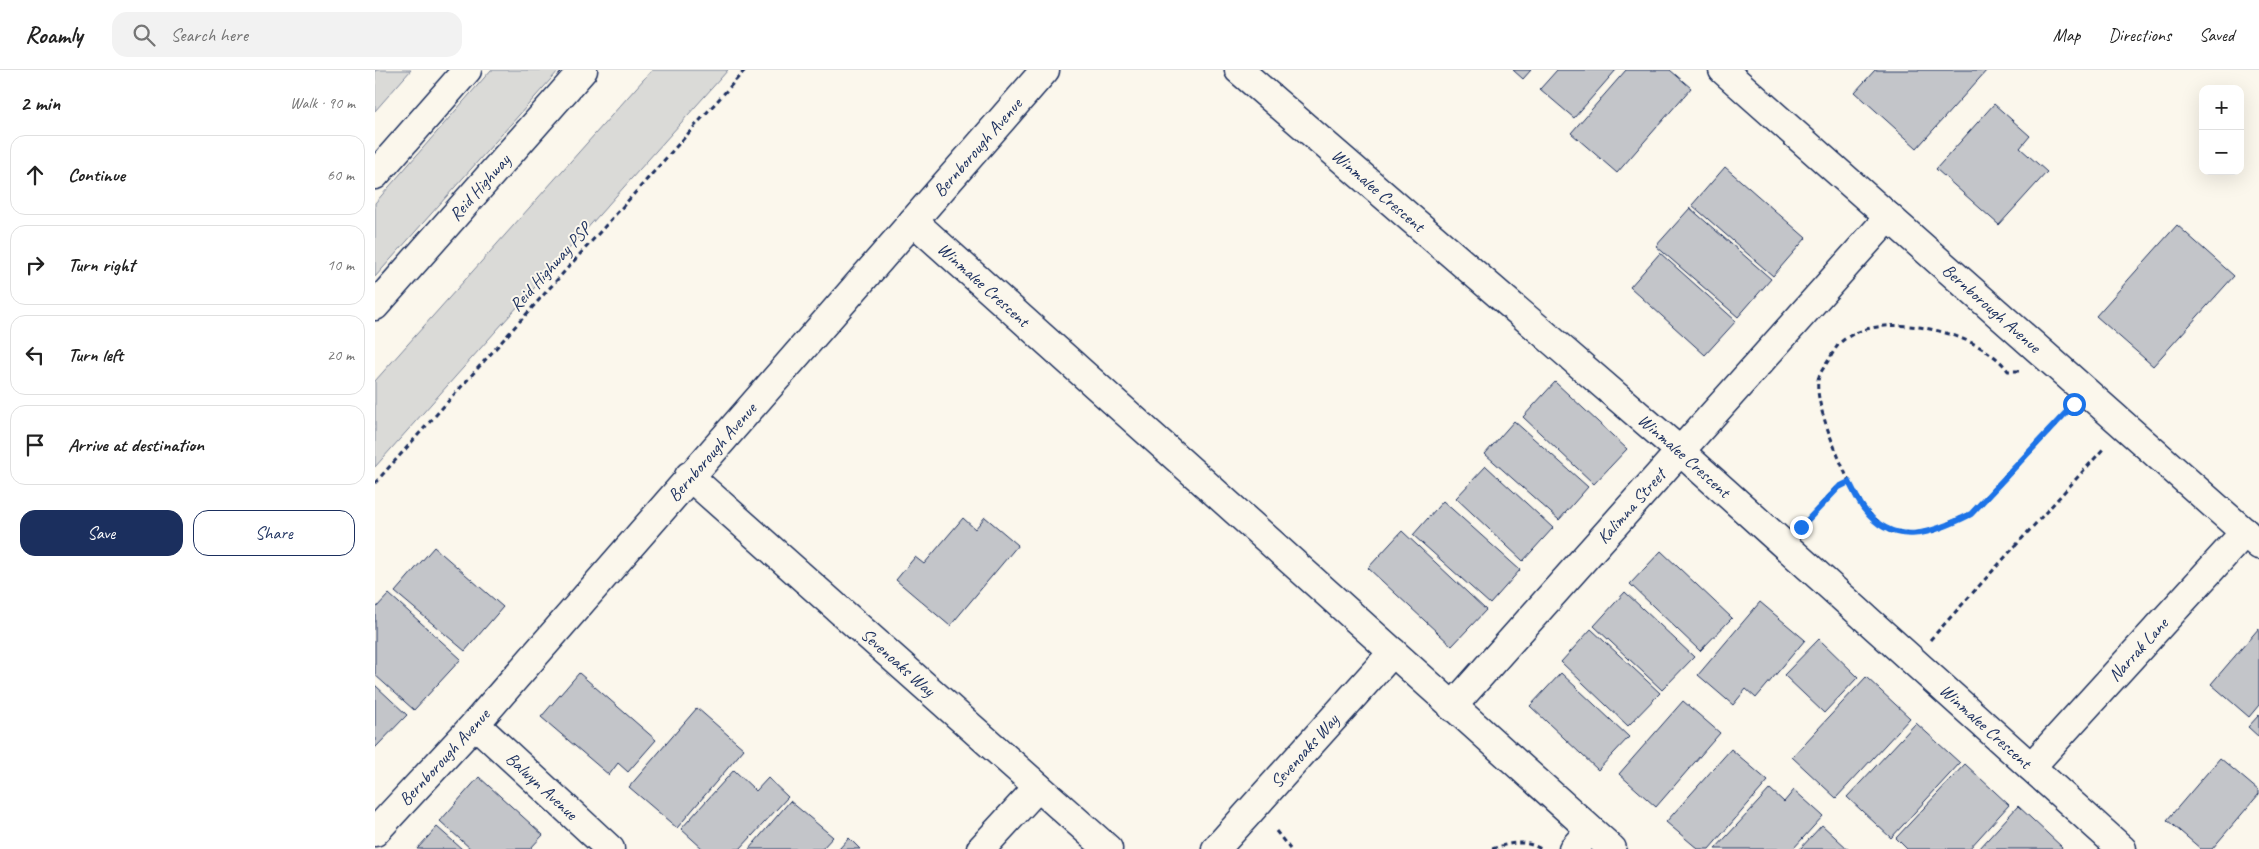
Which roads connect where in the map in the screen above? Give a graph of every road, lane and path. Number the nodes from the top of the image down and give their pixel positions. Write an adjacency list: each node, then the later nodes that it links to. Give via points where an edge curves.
1 (467, 70): 7 (main road)
2 (583, 70): 10 (main road, Reid Highway)
3 (745, 70): 17 (path, Reid Highway PSP)
4 (1045, 70): 9 (main road, Bernborough Avenue)
5 (1239, 70): 14 (main road, Winmalee Crescent)
6 (1723, 70): 8 (main road, Bernborough Avenue)
7 (375, 175)
8 (1889, 217): 14 (main road, Kalimna Street); 19 (main road, Bernborough Avenue)
9 (913, 222): 15 (main road, Bernborough Avenue); 21 (main road, Winmalee Crescent)
10 (375, 306)
11 (2028, 371): 16 (path, via 2008,371 1982,347 1931,329 1878,326 1840,342 1817,380 1823,415)
12 (2074, 404): 16 (path, via 1971,514 1933,531 1904,534 1887,530 1864,509)
13 (2106, 446): 20 (path)
14 (1681, 452): 22 (main road, Kalimna Street); 24 (main road, Winmalee Crescent)
15 (689, 476): 23 (main road, Bernborough Avenue); 25 (main road, Sevenoaks Way)
16 (1849, 482): 18 (path, via 1839,487)
17 (375, 483)
18 (1801, 527)
19 (2252, 539): 24 (main road, Narrak Lane)
20 (1928, 643)
21 (1393, 652): 22 (main road, Winmalee Crescent); 32 (main road, Sevenoaks Way)
22 (1452, 708): 28 (main road, Winmalee Crescent)
23 (475, 724): 27 (main road, Bernborough Avenue); 29 (main road, Balwyn Avenue)
24 (2031, 767): 37 (main road, Winmalee Crescent)
25 (1038, 787): 30 (main road); 31 (main road, Sevenoaks Way)
26 (1276, 831): 33 (path)
27 (375, 832)
28 (1581, 840): 36 (main road, Winmalee Crescent)
29 (610, 849)
30 (981, 849)
31 (1108, 849)
32 (1216, 849)
33 (1290, 849)
34 (1492, 849): 35 (path, via 1513,842 1531,843)
35 (1541, 849)
36 (1612, 849)
37 (2122, 849)

